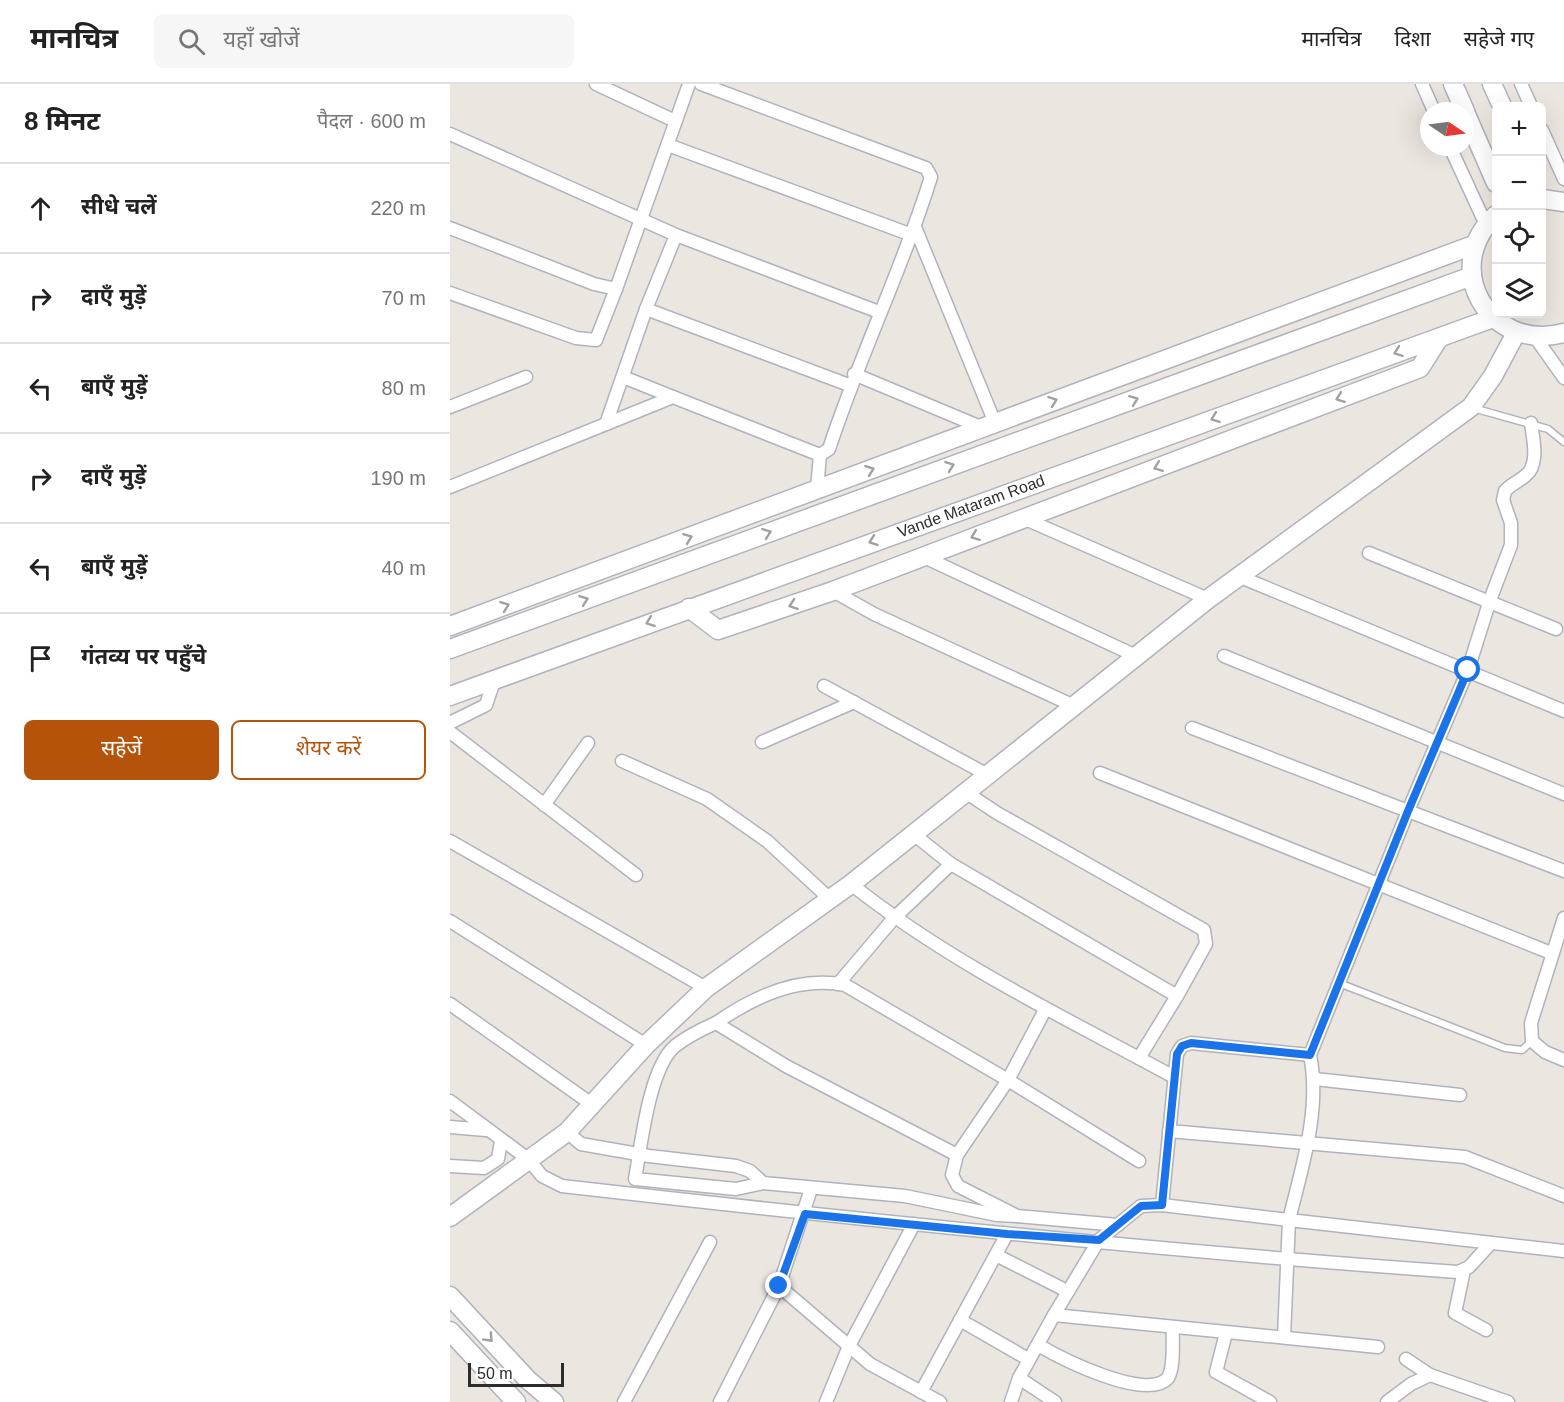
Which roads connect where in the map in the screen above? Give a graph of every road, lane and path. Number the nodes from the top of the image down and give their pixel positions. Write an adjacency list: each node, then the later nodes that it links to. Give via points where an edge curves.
1 (596, 84): 12 (street)
2 (689, 84): 12 (street)
3 (701, 84): 23 (street, via 926,168 931,177)
4 (1422, 84): 8 (street)
5 (1453, 84): 9 (street)
6 (1492, 84): 10 (street)
7 (1521, 84): 11 (street)
8 (1430, 102)
9 (1461, 102)
10 (1500, 102)
11 (1529, 102)
12 (675, 121): 16 (street)
13 (1474, 131): 18 (street)
14 (450, 134): 20 (street)
15 (1546, 139): 19 (street)
16 (668, 145): 20 (street); 23 (street)
17 (1455, 156): 21 (street)
18 (1492, 172)
19 (1564, 179)
20 (643, 218): 24 (street); 27 (street)
21 (1492, 221): 25 (street)
22 (450, 228): 27 (street)
23 (914, 231): 30 (street); 46 (street)
24 (676, 235): 29 (street); 30 (street)
25 (1476, 244): 26 (street); 46 (street, one-way to 25)
26 (1472, 276): 31 (street, via 1479,299); 61 (street, one-way to 26)
27 (616, 290): 28 (street, via 596,340 576,338)
28 (450, 294)
29 (646, 309): 38 (street); 40 (street)
30 (879, 312): 40 (street)
31 (1492, 317)
32 (1493, 318): 33 (street); 36 (street, Vande Mataram Road)
33 (1516, 333): 35 (street); 43 (street)
34 (1564, 333): 35 (street)
35 (1535, 337): 39 (street)
36 (1439, 338): 51 (street, one-way to 51, via 1420,369); 58 (street, Vande Mataram Road, one-way to 58)
37 (526, 377): 42 (street)
38 (623, 377): 41 (street); 44 (street)
39 (1564, 378)
40 (851, 380): 46 (street); 48 (street, via 829,449)
41 (673, 397): 44 (street); 48 (street)
42 (450, 407)
43 (1471, 407): 45 (lane); 54 (street)
44 (606, 423): 49 (street)
45 (1531, 423): 47 (lane, via 1548,429); 57 (street, via 1532,468 1505,491 1511,545)
46 (989, 425): 50 (street, one-way to 46)
47 (1564, 442)
48 (820, 455): 50 (street)
49 (450, 487)
50 (817, 489): 59 (street, one-way to 50)
51 (1023, 518): 53 (street, one-way to 53); 56 (street)
52 (1369, 553): 57 (street)
53 (922, 556): 55 (street); 62 (street)
54 (1238, 576): 56 (street); 64 (street)
55 (833, 591): 58 (street, one-way to 58, via 718,630); 69 (street, via 874,614)
56 (1208, 599): 62 (street)
57 (1490, 600): 60 (street); 64 (street)
58 (688, 608): 65 (street, Vande Mataram Road, one-way to 65)
59 (450, 626)
60 (1557, 629)
61 (450, 649)
62 (1136, 656): 69 (street)
63 (1224, 656): 75 (street)
64 (1468, 670): 70 (street); 75 (street)
65 (494, 681): 67 (street, Vande Mataram Road); 71 (street, via 486,705)
66 (824, 686): 68 (street)
67 (450, 696)
68 (854, 702): 74 (street); 79 (street)
69 (1072, 705): 79 (street)
70 (1564, 711)
71 (450, 723)
72 (1192, 728): 83 (street)
73 (450, 732): 82 (street)
74 (762, 742)
75 (1437, 742): 81 (street); 83 (street)
76 (588, 743): 82 (street)
77 (622, 761): 91 (street, via 707,799 767,841)
78 (1100, 773): 90 (street)
79 (986, 774): 80 (street)
80 (964, 791): 84 (street); 100 (street, via 1204,930 1206,944)
81 (1564, 794)
82 (544, 805): 88 (street)
83 (1408, 811): 87 (street); 90 (street)
84 (912, 833): 86 (street); 89 (street)
85 (450, 841): 99 (street)
86 (951, 864): 92 (street); 100 (street)
87 (1564, 871)
88 (636, 875)
89 (851, 884): 91 (street); 92 (street)
90 (1379, 885): 96 (street); 97 (street)
91 (830, 899): 99 (street)
92 (894, 918): 98 (street); 102 (street)
93 (1564, 918): 95 (street)
94 (450, 921): 105 (street)
95 (1561, 935): 96 (street)
96 (1551, 953): 104 (street, via 1531,1023)
97 (1339, 983): 104 (lane, via 1504,1048 1522,1050); 106 (street)
98 (838, 984): 103 (street, via 811,983 784,989 742,1005); 111 (street)
99 (706, 988): 105 (street)
100 (1177, 996): 107 (street)
101 (450, 1004): 114 (street)
102 (1045, 1010): 107 (street); 111 (street)
103 (716, 1023): 121 (street, via 674,1047 667,1058 650,1097); 122 (street, via 786,1066)
104 (1532, 1041): 108 (street)
105 (646, 1045): 114 (street)
106 (1310, 1055): 109 (street, via 1191,1043 1182,1046 1177,1054); 110 (street)
107 (1138, 1058): 109 (street)
108 (1564, 1060)
109 (1174, 1077): 117 (street)
110 (1315, 1079): 112 (street); 120 (street)
111 (1008, 1080): 122 (street); 124 (street)
112 (1460, 1095)
113 (450, 1101): 116 (street)
114 (593, 1106): 118 (street)
115 (450, 1127): 116 (street)
116 (486, 1130): 119 (street)
117 (1169, 1131): 120 (street); 129 (street)
118 (567, 1132): 121 (street, via 581,1144); 123 (street)
119 (501, 1141): 123 (street); 125 (street, via 498,1159 484,1168)
120 (1307, 1143): 128 (street, via 1465,1157); 133 (street)
121 (640, 1153): 126 (street, via 736,1166 750,1171); 126 (street, via 635,1179 736,1189)
122 (957, 1155): 131 (street, via 952,1175 958,1186)
123 (528, 1160): 130 (street, via 542,1176 562,1186); 132 (street)
124 (1138, 1161)
125 (450, 1166)
126 (763, 1183): 127 (street)
127 (812, 1189): 130 (street); 131 (street, via 905,1196)
128 (1564, 1196)
129 (1162, 1205): 133 (street); 135 (street, via 1141,1206)
130 (805, 1214): 134 (street); 144 (street)
131 (1017, 1216): 135 (street)
132 (450, 1217)
133 (1289, 1220): 139 (street); 142 (street)
134 (914, 1224): 136 (street); 155 (street)
135 (1118, 1225): 137 (street)
136 (1007, 1234): 137 (street); 141 (street)
137 (1099, 1240): 142 (street); 145 (street)
138 (710, 1242): 165 (street)
139 (1491, 1243): 140 (street); 143 (street)
140 (1564, 1251)
141 (996, 1255): 145 (street); 148 (street)
142 (1287, 1260): 143 (street); 153 (street)
143 (1464, 1270): 150 (street, via 1455,1313)
144 (779, 1286): 155 (street); 166 (street)
145 (1067, 1291): 147 (street)
146 (450, 1296): 161 (street, one-way to 161)
147 (1054, 1315): 149 (street); 154 (street)
148 (960, 1320): 157 (street); 162 (street)
149 (1173, 1328): 152 (street); 154 (street, via 1169,1376 1162,1387 1153,1390 1130,1389 1102,1381)
150 (1486, 1330)
151 (450, 1331): 163 (street)
152 (1226, 1333): 153 (street); 171 (street, via 1216,1372)
153 (1284, 1337): 156 (street)
154 (1038, 1345): 157 (street)
155 (849, 1346): 162 (street, via 870,1364); 167 (street)
156 (1378, 1347)
157 (1028, 1359): 160 (street)
158 (1406, 1359): 159 (street)
159 (1430, 1375): 172 (street); 173 (street)
160 (1019, 1378): 169 (street); 170 (street)
161 (528, 1380): 163 (street); 164 (street)
162 (921, 1392): 168 (street)
163 (515, 1402)
164 (554, 1402)
165 (624, 1402)
166 (720, 1402)
167 (826, 1402)
168 (940, 1402)
169 (1011, 1402)
170 (1055, 1402)
171 (1270, 1402)
172 (1387, 1402)
173 (1508, 1402)

